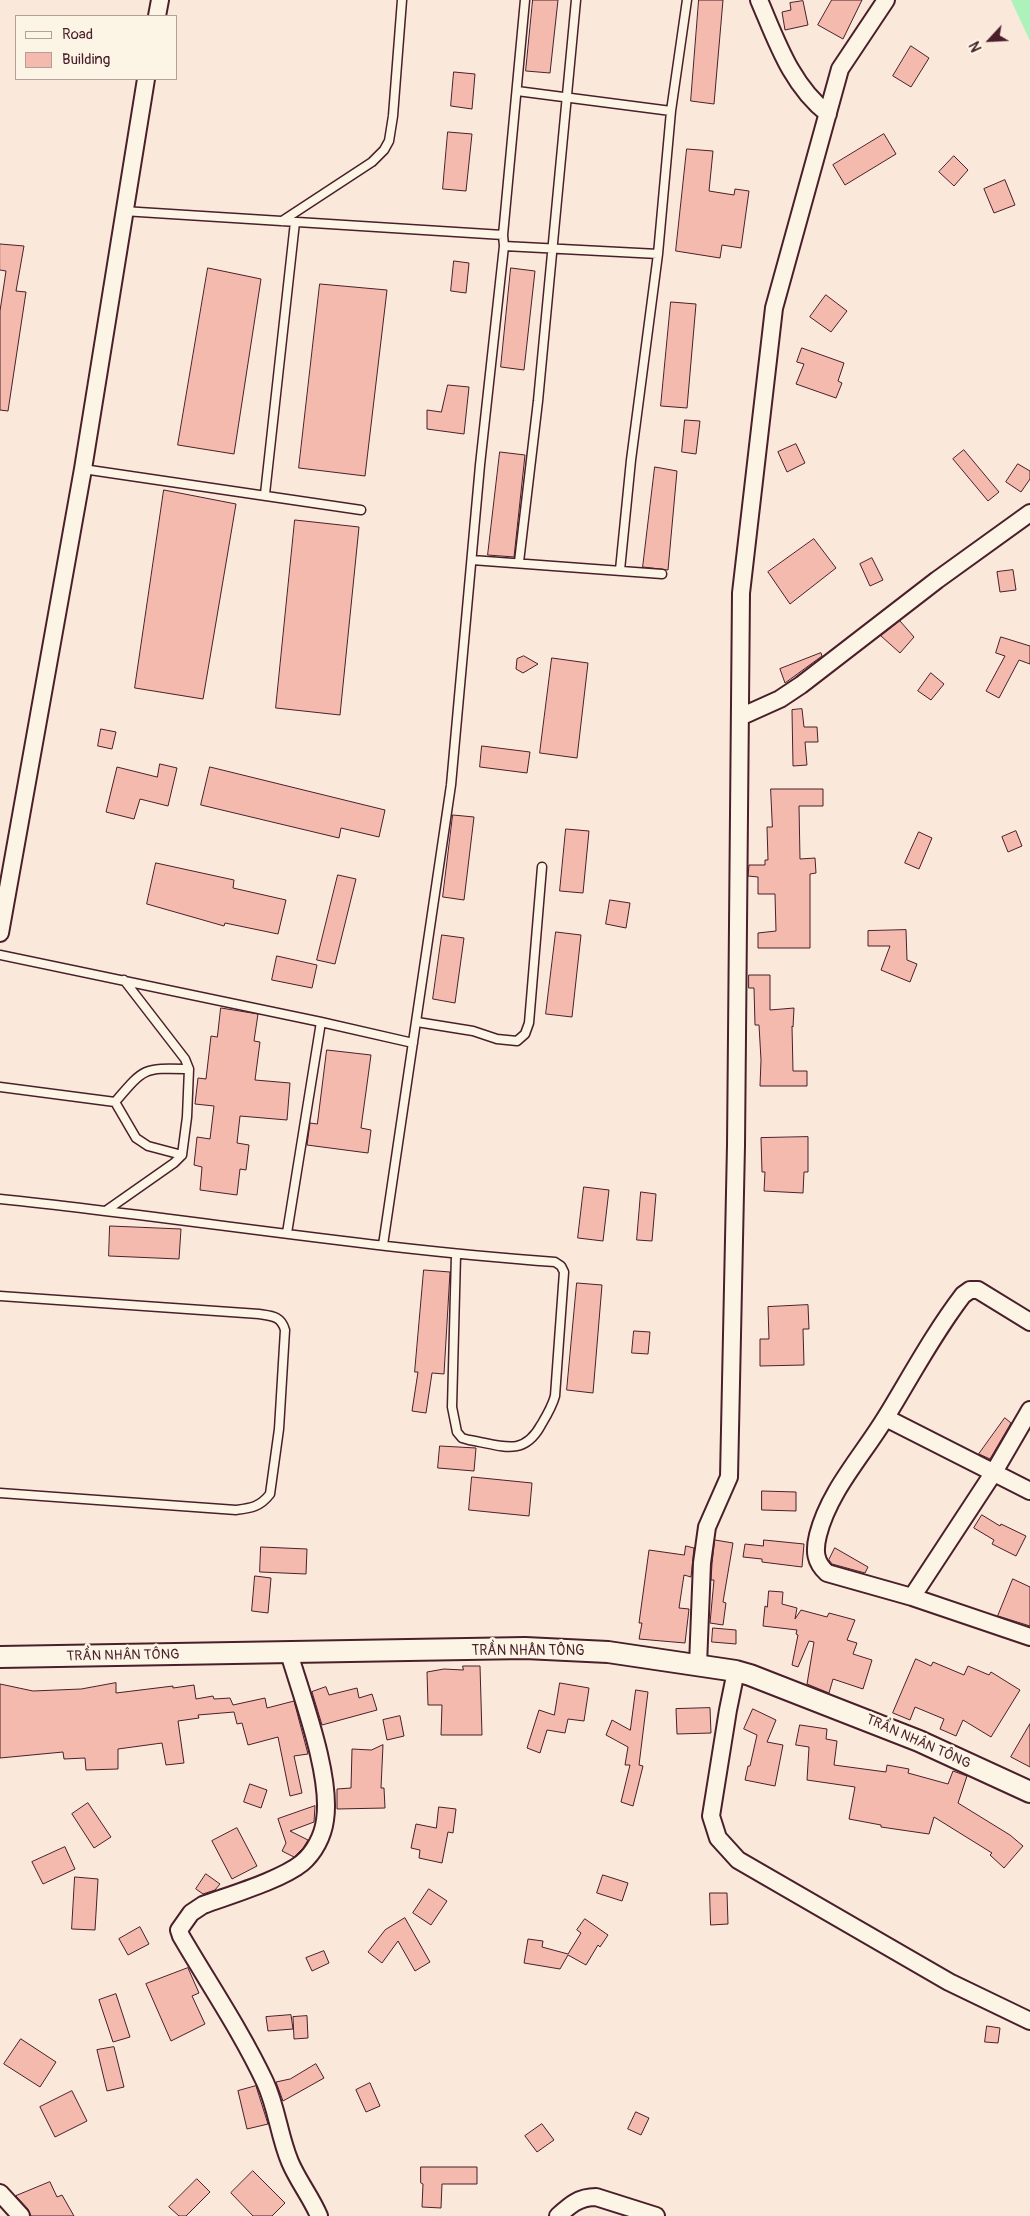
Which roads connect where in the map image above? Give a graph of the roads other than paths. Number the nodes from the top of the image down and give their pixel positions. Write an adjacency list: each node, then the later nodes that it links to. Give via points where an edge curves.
1 (160, 0): 8 (street)
2 (402, 0): 15 (lane, via 389,141 372,162)
3 (525, 0): 10 (lane)
4 (576, 0): 11 (lane)
5 (687, 0): 12 (lane)
6 (759, 0): 13 (street, via 784,58 805,94)
7 (886, 0): 13 (street, via 840,69)
8 (157, 15)
9 (146, 80): 14 (street)
10 (517, 91): 11 (lane); 17 (lane)
11 (567, 97): 12 (lane); 19 (lane)
12 (671, 111): 20 (lane)
13 (828, 114): 29 (street, via 774,308 741,593)
14 (123, 211): 15 (lane); 21 (street)
15 (282, 221): 16 (lane)
16 (295, 222): 17 (lane); 22 (lane)
17 (503, 235): 18 (lane)
18 (504, 246): 19 (lane); 25 (lane)
19 (552, 248): 20 (lane); 26 (lane)
20 (658, 254): 27 (lane)
21 (83, 469): 22 (lane); 31 (street)
22 (265, 494): 23 (lane)
23 (361, 510)
24 (1030, 513): 29 (street, via 936,580 801,685)
25 (472, 560): 26 (lane); 35 (lane, via 450,785)
26 (519, 562): 27 (lane)
27 (620, 570): 28 (lane)
28 (662, 574)
29 (740, 717): 57 (street, via 729,1476 707,1527 702,1563)
30 (542, 867): 35 (lane, via 530,1023 525,1034 517,1041 497,1039 472,1031)
31 (0, 933)
32 (0, 955): 33 (lane)
33 (124, 980): 34 (lane); 37 (lane, via 185,1059)
34 (321, 1022): 36 (lane); 43 (lane)
35 (416, 1022): 36 (lane)
36 (413, 1043): 44 (lane)
37 (189, 1069): 39 (lane, via 146,1070); 40 (lane)
38 (0, 1087): 39 (lane)
39 (115, 1102): 40 (lane, via 136,1138 148,1146)
40 (182, 1155): 42 (lane)
41 (0, 1200): 42 (lane)
42 (107, 1210): 43 (lane)
43 (288, 1233): 44 (lane)
44 (383, 1245): 45 (lane)
45 (456, 1255): 45 (lane, via 555,1262 564,1272 553,1404 536,1435 527,1443 514,1447 469,1440 457,1432 452,1407)
46 (0, 1296): 52 (lane, via 259,1314 276,1317 285,1330 279,1429 270,1494 256,1507 236,1510)
47 (1030, 1322): 49 (street, via 978,1290 970,1290 954,1307)
48 (1030, 1410): 50 (street)
49 (886, 1418): 50 (street); 53 (street, via 829,1504 817,1537 815,1556 827,1573)
50 (994, 1472): 51 (street); 53 (street)
51 (1030, 1491)
52 (0, 1493)
53 (912, 1597): 54 (street)
54 (1030, 1637)
55 (289, 1653): 56 (street, TRẦN NHÂN TÔNG); 57 (street, TRẦN NHÂN TÔNG, via 525,1648 608,1652); 63 (street, via 325,1785 325,1821 320,1837 310,1855 294,1869 203,1905 191,1912 180,1930 265,2082 290,2164)
56 (0, 1658)
57 (698, 1665): 58 (street, TRẦN NHÂN TÔNG)
58 (736, 1671): 59 (street, TRẦN NHÂN TÔNG, via 919,1741); 60 (street, via 711,1816 718,1838 738,1860 949,1982)
59 (1030, 1792)
60 (1030, 2021)
61 (0, 2194): 62 (street)
62 (21, 2216)
63 (319, 2216)
64 (558, 2216): 65 (street, via 577,2200 587,2197)
65 (656, 2216)

